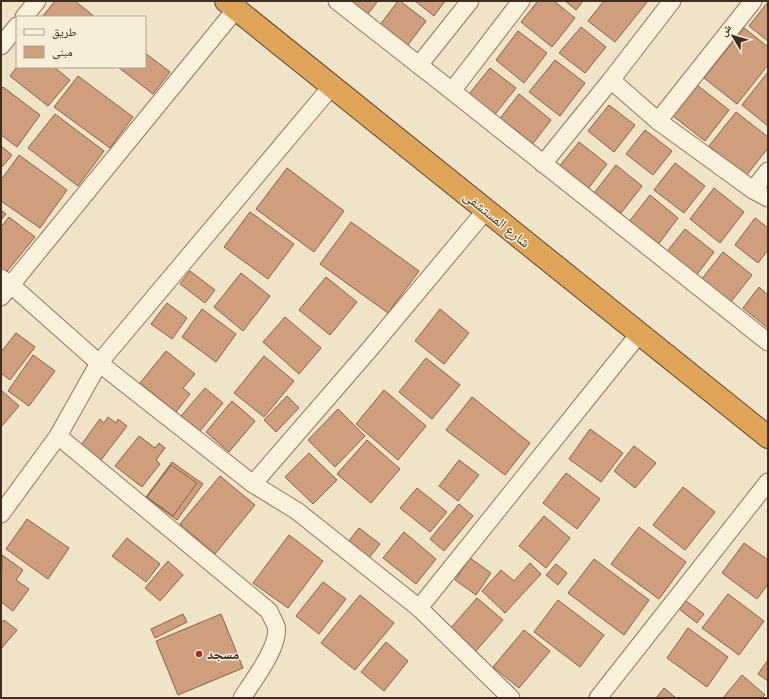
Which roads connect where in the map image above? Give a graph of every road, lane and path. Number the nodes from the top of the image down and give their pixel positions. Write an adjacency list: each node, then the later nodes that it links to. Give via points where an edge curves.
1 (37, 1): 8 (street)
2 (337, 1): 11 (street)
3 (470, 1): 11 (street)
4 (521, 1): 14 (street)
5 (672, 1): 12 (street)
6 (753, 1): 15 (street)
7 (231, 5): 13 (highway, شارع المستشفى); 21 (street)
8 (25, 16)
9 (16, 27): 10 (street)
10 (1, 46)
11 (419, 65): 14 (street)
12 (611, 80): 15 (street); 16 (street)
13 (332, 87): 20 (highway, شارع المستشفى); 24 (street)
14 (452, 90): 16 (street)
15 (658, 121): 18 (street)
16 (543, 164): 23 (street)
17 (768, 171): 18 (street)
18 (753, 190): 19 (street)
19 (768, 198)
20 (486, 210): 22 (highway, شارع المستشفى); 28 (street)
21 (4, 286): 24 (street)
22 (639, 334): 25 (highway, شارع المستشفى); 30 (street)
23 (768, 342)
24 (99, 363): 26 (street); 28 (street)
25 (765, 430)
26 (58, 436): 29 (street); 31 (street, via 269,611 276,627 274,642 265,664)
27 (768, 482): 33 (street)
28 (253, 484): 30 (street, via 297,511)
29 (1, 514)
30 (418, 608): 32 (street)
31 (242, 698)
32 (511, 698)
33 (598, 698)

